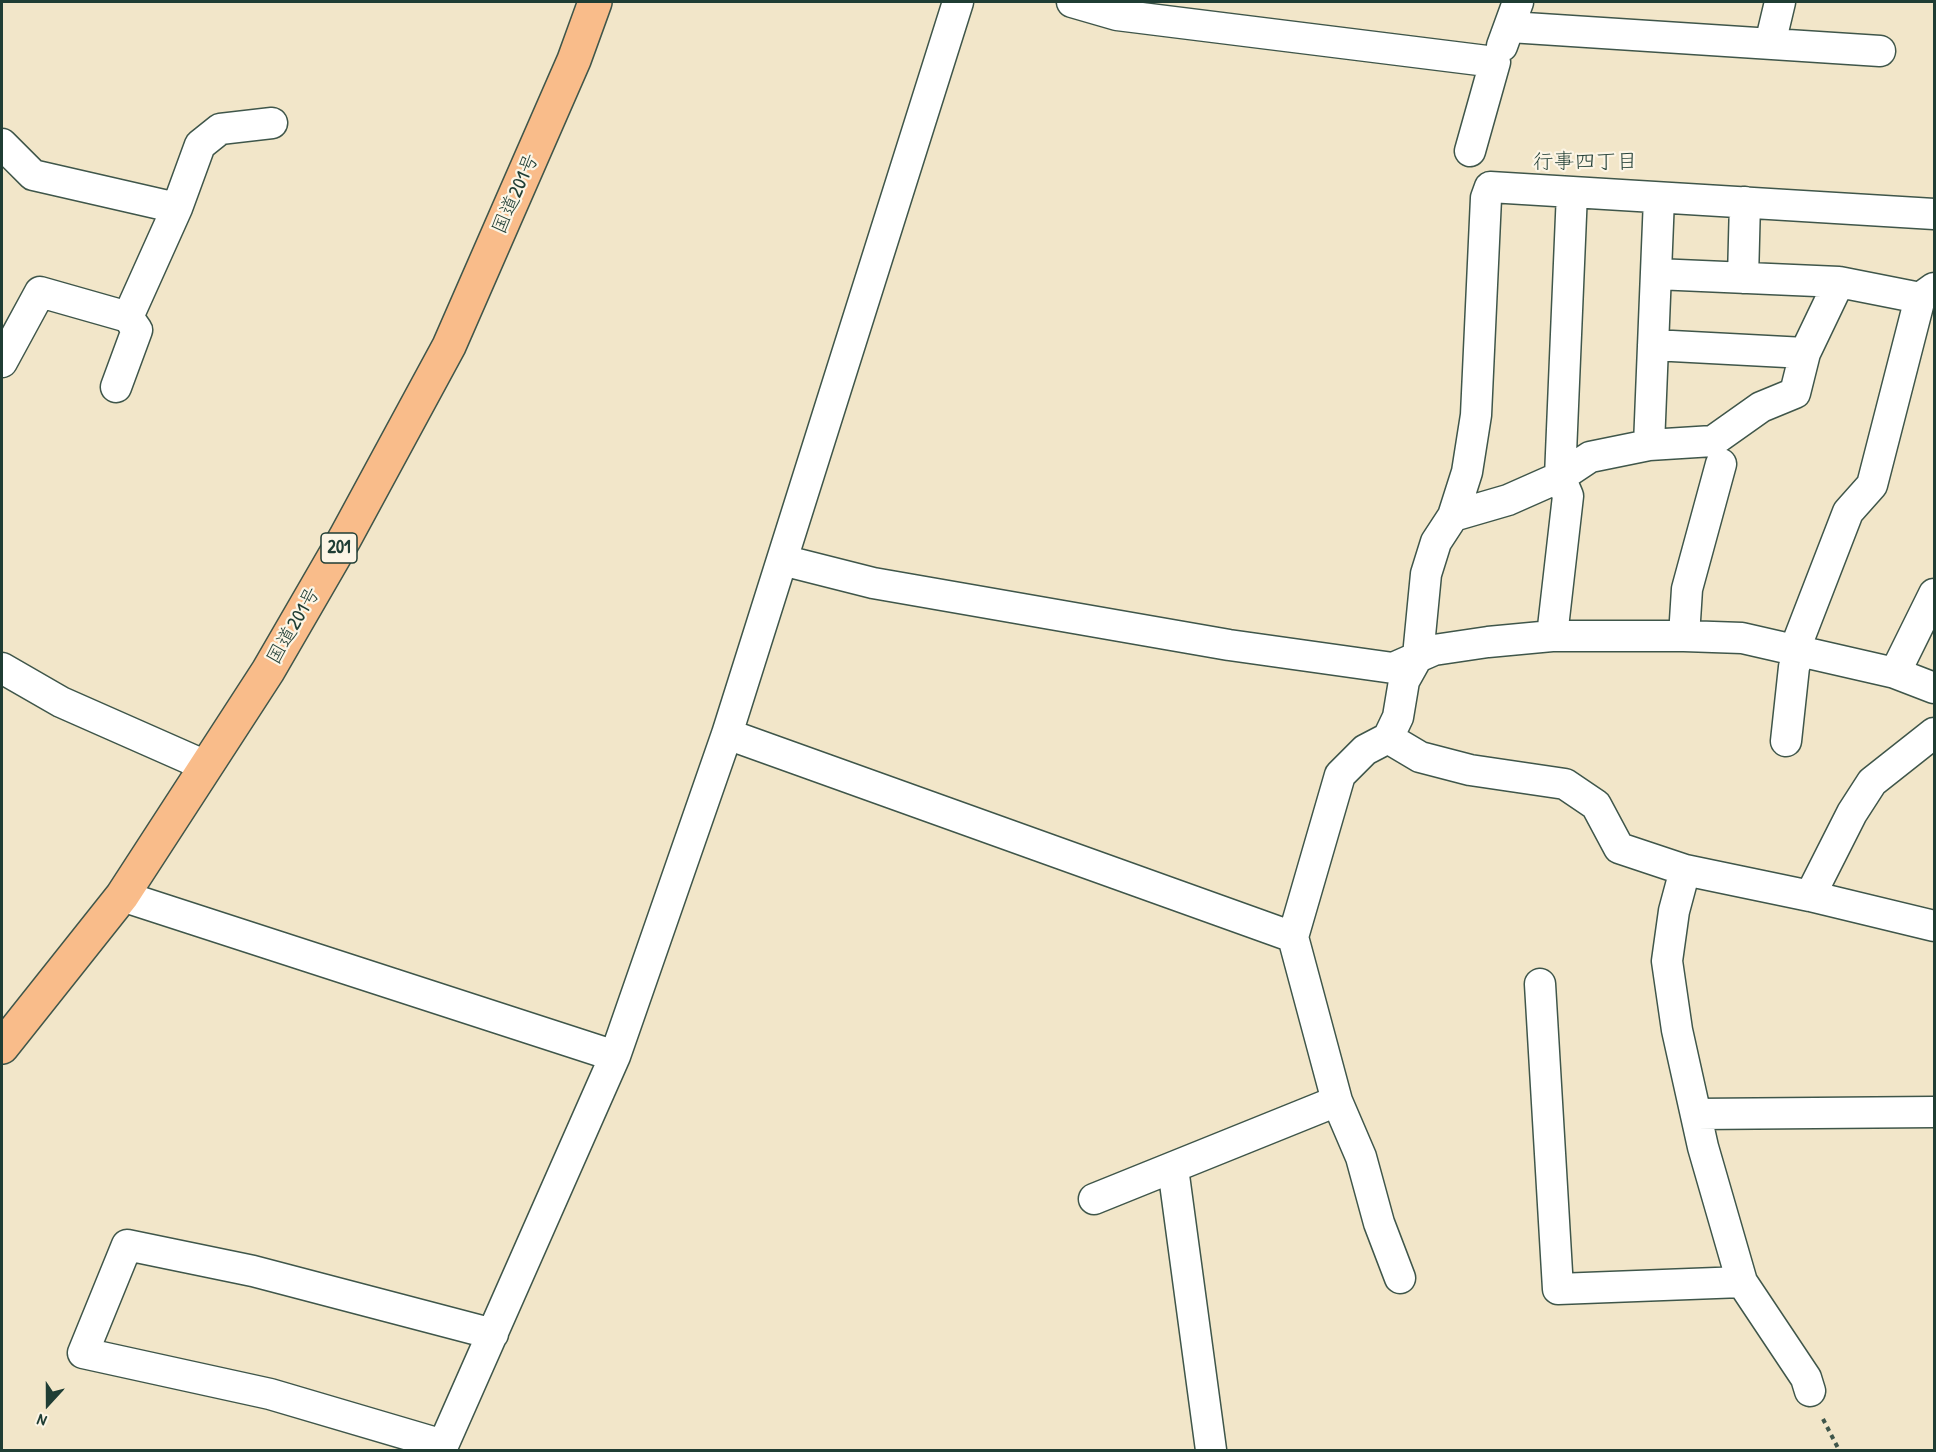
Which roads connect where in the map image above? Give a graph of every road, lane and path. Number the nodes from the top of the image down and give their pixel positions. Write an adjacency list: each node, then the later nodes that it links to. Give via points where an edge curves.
1 (595, 2): 43 (highway, 国道201号 / 201, via 574,60 449,346 345,538 268,671)
2 (958, 2): 30 (street)
3 (1072, 2): 8 (street, via 1117,15)
4 (1780, 2): 6 (street)
5 (1514, 14): 6 (street); 8 (street)
6 (1770, 44): 7 (street)
7 (1880, 51)
8 (1495, 62): 11 (street)
9 (272, 123): 15 (street, via 220,129 200,145)
10 (2, 144): 15 (street, via 33,176)
11 (1470, 151)
12 (1572, 192): 13 (street); 28 (street); 29 (street, via 1490,187 1486,198 1476,415 1467,472)
13 (1659, 198): 14 (street); 17 (street)
14 (1745, 202): 16 (street); 18 (street)
15 (177, 208): 21 (street)
16 (1935, 214)
17 (1656, 274): 18 (street); 22 (street)
18 (1743, 278): 19 (street)
19 (1839, 282): 20 (street); 23 (street)
20 (1928, 293): 34 (street, via 1872,485 1848,512)
21 (128, 317): 24 (street, via 40,292); 25 (street, via 138,330)
22 (1653, 345): 23 (street); 26 (street)
23 (1806, 353): 26 (street, via 1795,393 1761,406 1713,441)
24 (2, 362)
25 (116, 387)
26 (1649, 445): 28 (street, via 1590,457)
27 (1721, 464): 33 (street, via 1687,589)
28 (1560, 477): 29 (street, via 1508,500); 32 (street, via 1568,496)
29 (1453, 516): 35 (street, via 1436,542 1426,574)
30 (782, 560): 35 (street, via 873,583 1230,645 1394,668); 40 (street)
31 (1935, 594): 37 (street)
32 (1552, 636): 33 (street); 35 (street, via 1434,650)
33 (1684, 636): 34 (street, via 1742,638)
34 (1798, 650): 37 (street); 42 (street)
35 (1418, 656): 41 (street, via 1404,681 1398,717)
36 (2, 668): 43 (street, via 61,702)
37 (1895, 673): 38 (street)
38 (1935, 687)
39 (1935, 733): 46 (street, via 1872,782)
40 (727, 734): 48 (street); 51 (street)
41 (1388, 738): 44 (street, via 1420,757 1470,770 1565,784 1596,805 1619,848); 48 (street, via 1365,750 1340,775)
42 (1786, 741)
43 (206, 766): 45 (highway, 国道201号 / 201)
44 (1685, 870): 46 (street); 54 (street, via 1667,961 1677,1030)
45 (122, 896): 50 (highway, 国道201号 / 201); 51 (street)
46 (1810, 896): 47 (street)
47 (1935, 926)
48 (1293, 938): 52 (street)
49 (1540, 984): 58 (street, via 1558,1289)
50 (2, 1047)
51 (615, 1056): 59 (street)
52 (1337, 1101): 55 (street); 57 (street, via 1361,1157 1379,1223)
53 (1935, 1112): 54 (street)
54 (1697, 1114): 58 (street)
55 (1173, 1168): 56 (street); 62 (street)
56 (1094, 1198)
57 (1400, 1278)
58 (1742, 1282): 60 (street, via 1806,1378)
59 (493, 1334): 61 (street); 61 (street, via 254,1271 127,1245 83,1353 270,1394)
60 (1810, 1391)
61 (442, 1448)
62 (1211, 1450)

